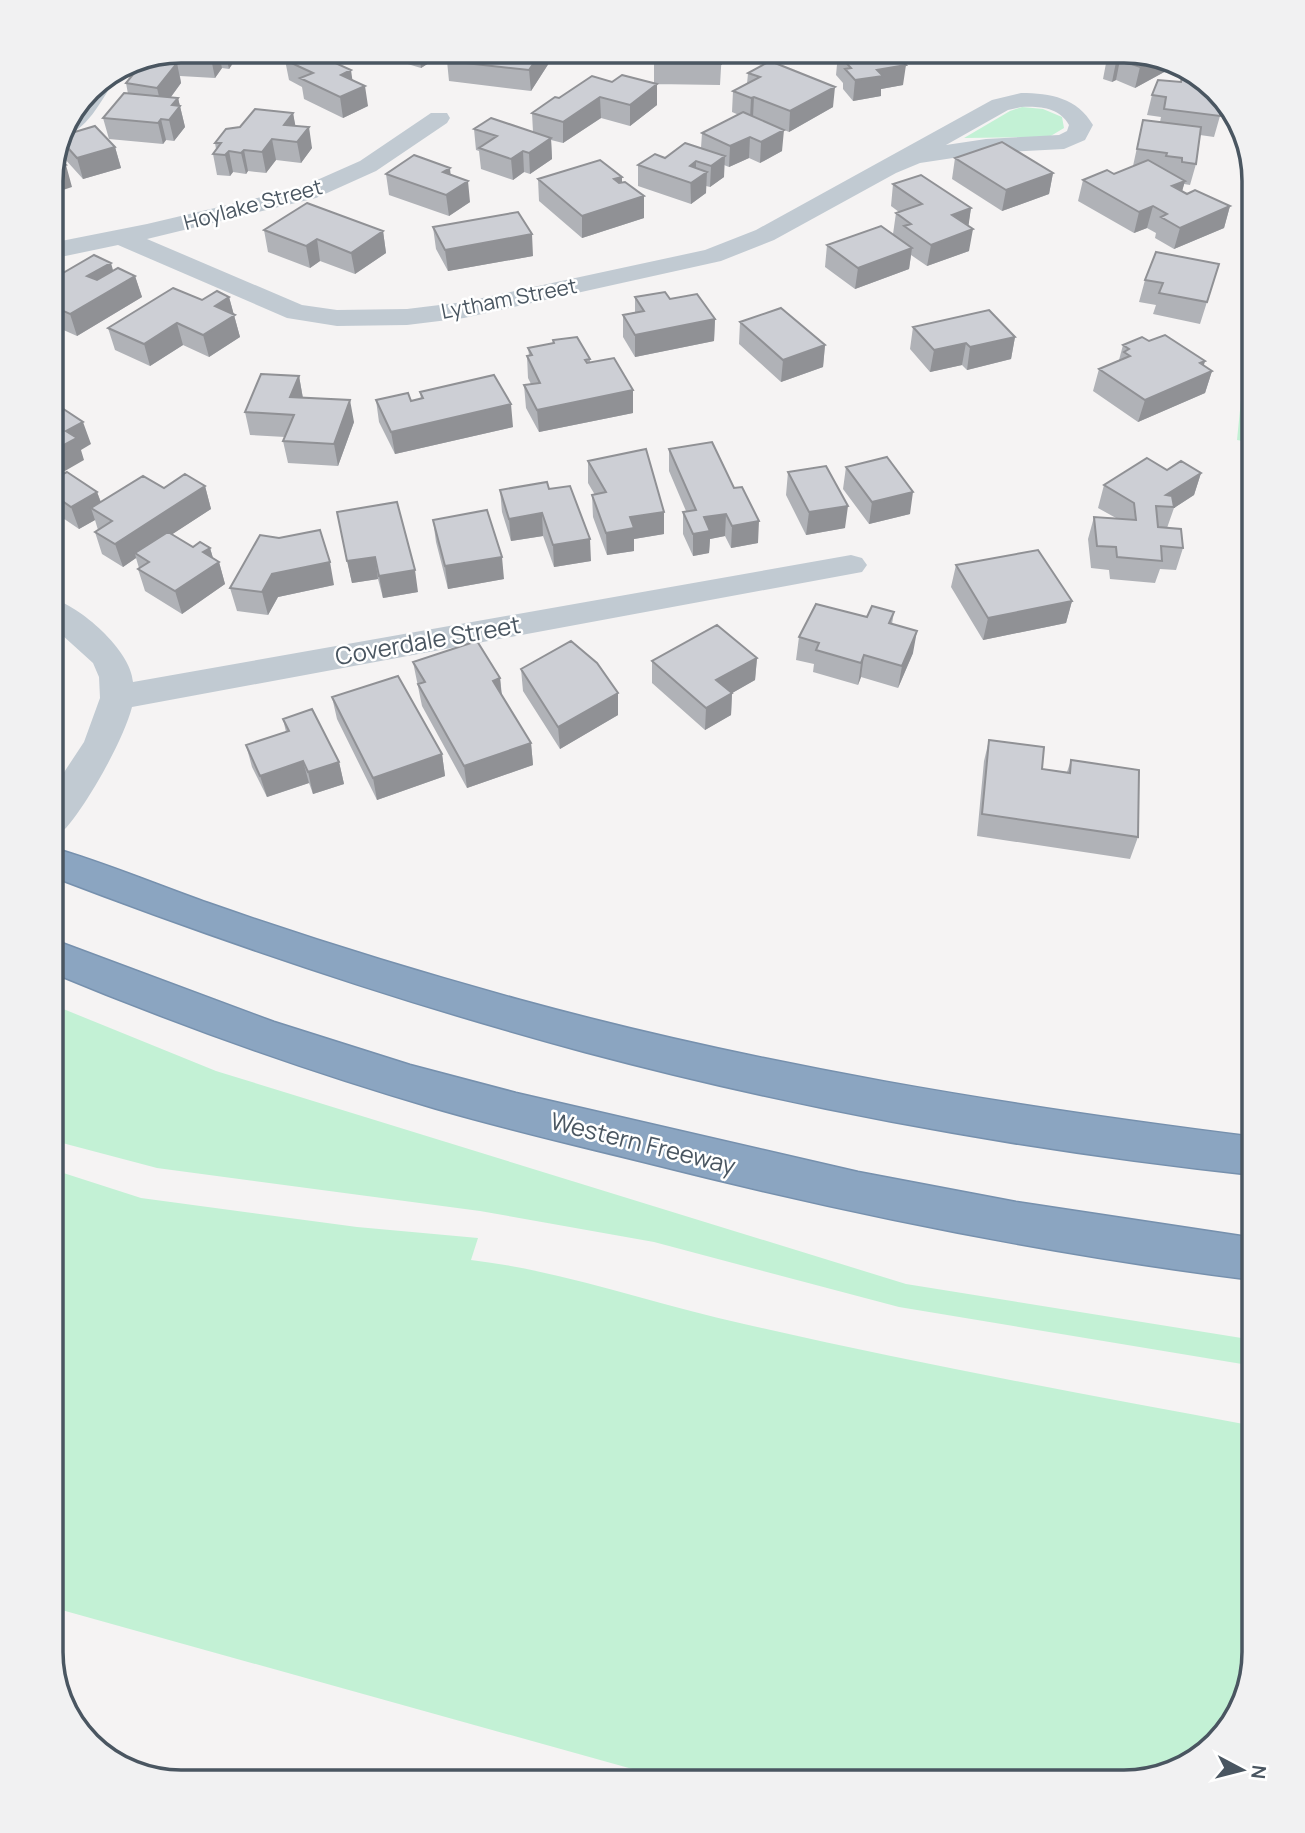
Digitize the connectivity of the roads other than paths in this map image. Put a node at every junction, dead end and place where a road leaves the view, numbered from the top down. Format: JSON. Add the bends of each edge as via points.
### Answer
{"nodes":[{"id":1,"x":439,"y":118,"type":"dead end"},
{"id":2,"x":888,"y":168,"type":"junction"},
{"id":3,"x":122,"y":238,"type":"junction"},
{"id":4,"x":63,"y":249,"type":"edge"},
{"id":5,"x":851,"y":565,"type":"dead end"},
{"id":6,"x":63,"y":619,"type":"edge"},
{"id":7,"x":119,"y":697,"type":"junction"},
{"id":8,"x":63,"y":801,"type":"edge"},
{"id":9,"x":63,"y":865,"type":"dead end"},
{"id":10,"x":63,"y":960,"type":"edge"},
{"id":11,"x":1242,"y":1155,"type":"edge"},
{"id":12,"x":1242,"y":1257,"type":"edge"}],
"edges":[{"from":1,"to":3,"type":"street","name":"Hoylake Street","via":[[375,162],[325,186]]},
{"from":2,"to":2,"type":"street","name":"Lytham Street","via":[[1013,101],[1062,106],[1081,125],[1077,135],[1063,142],[947,150]]},
{"from":2,"to":3,"type":"street","name":"Lytham Street","via":[[765,235],[712,256],[464,310],[407,317],[337,318],[296,312]]},
{"from":3,"to":4,"type":"street","name":"Hoylake Street"},
{"from":5,"to":7,"type":"street","name":"Coverdale Street"},
{"from":6,"to":7,"type":"street","via":[[106,655],[117,676]]},
{"from":7,"to":8,"type":"street","via":[[109,727]]},
{"from":9,"to":11,"type":"highway","via":[[263,939],[588,1035],[927,1108]]},
{"from":10,"to":12,"type":"highway","name":"Western Freeway","via":[[264,1035],[521,1114],[864,1195],[1012,1223]]}]}
